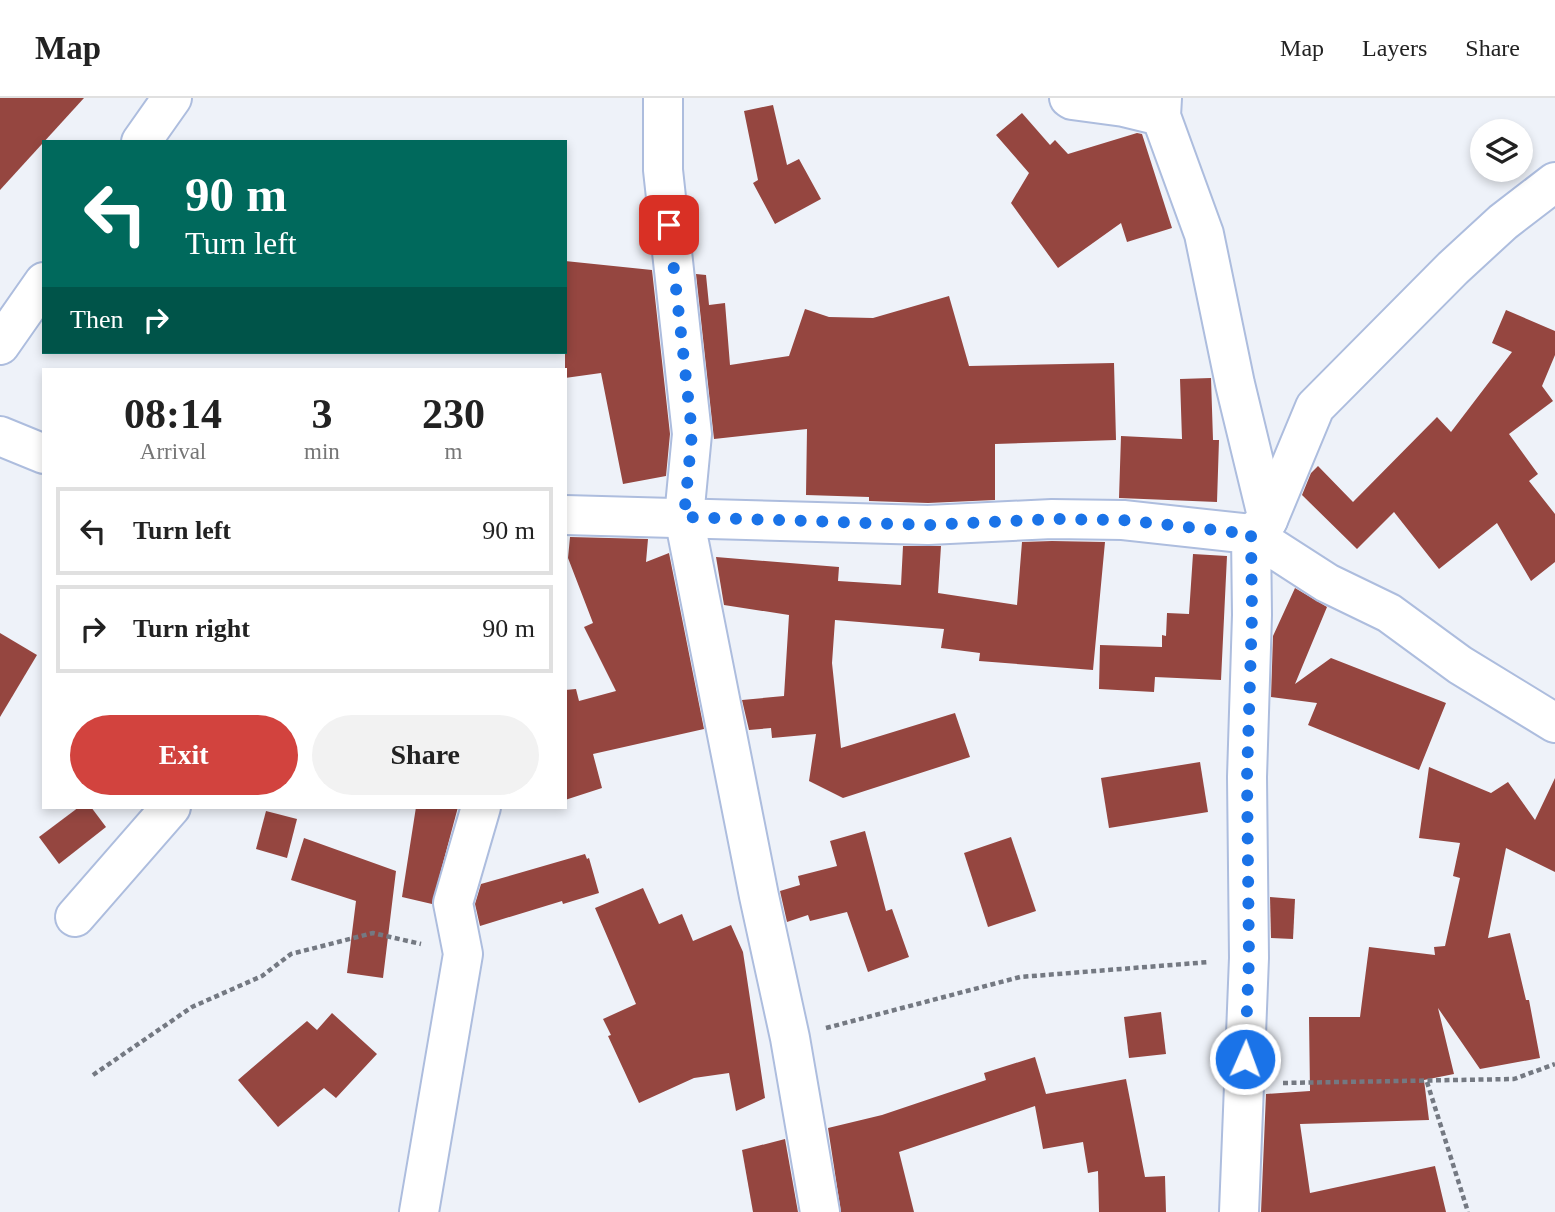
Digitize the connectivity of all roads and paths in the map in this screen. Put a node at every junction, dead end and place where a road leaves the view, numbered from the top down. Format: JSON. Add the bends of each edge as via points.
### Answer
{"nodes":[{"id":1,"x":172,"y":98,"type":"edge"},
{"id":2,"x":663,"y":98,"type":"edge"},
{"id":3,"x":1069,"y":98,"type":"edge"},
{"id":4,"x":1161,"y":107,"type":"edge"},
{"id":5,"x":142,"y":140,"type":"edge"},
{"id":6,"x":1555,"y":182,"type":"edge"},
{"id":7,"x":42,"y":285,"type":"edge"},
{"id":8,"x":0,"y":345,"type":"edge"},
{"id":9,"x":0,"y":436,"type":"edge"},
{"id":10,"x":42,"y":453,"type":"edge"},
{"id":11,"x":567,"y":515,"type":"edge"},
{"id":12,"x":684,"y":517,"type":"junction"},
{"id":13,"x":1259,"y":527,"type":"junction"},
{"id":14,"x":1555,"y":723,"type":"edge"},
{"id":15,"x":169,"y":809,"type":"edge"},
{"id":16,"x":480,"y":809,"type":"edge"},
{"id":17,"x":75,"y":917,"type":"dead end"},
{"id":18,"x":463,"y":954,"type":"junction"},
{"id":19,"x":1249,"y":958,"type":"junction"},
{"id":20,"x":790,"y":1038,"type":"junction"},
{"id":21,"x":1555,"y":1064,"type":"edge"},
{"id":22,"x":93,"y":1075,"type":"dead end"},
{"id":23,"x":1427,"y":1082,"type":"junction"},
{"id":24,"x":1244,"y":1084,"type":"junction"},
{"id":25,"x":419,"y":1212,"type":"edge"},
{"id":26,"x":820,"y":1212,"type":"edge"},
{"id":27,"x":1239,"y":1212,"type":"edge"},
{"id":28,"x":1468,"y":1212,"type":"edge"}],
"edges":[{"from":1,"to":5,"type":"street"},
{"from":2,"to":12,"type":"street","via":[[663,170],[692,433]]},
{"from":3,"to":4,"type":"street","via":[[1124,107]]},
{"from":4,"to":13,"type":"street","via":[[1204,234]]},
{"from":6,"to":13,"type":"street","via":[[1453,268],[1315,407]]},
{"from":7,"to":8,"type":"street"},
{"from":9,"to":10,"type":"street"},
{"from":11,"to":12,"type":"street"},
{"from":12,"to":13,"type":"street","via":[[928,525],[1123,520]]},
{"from":12,"to":20,"type":"street"},
{"from":13,"to":14,"type":"street","via":[[1327,583],[1389,612],[1460,665]]},
{"from":13,"to":19,"type":"street","via":[[1247,777]]},
{"from":15,"to":17,"type":"street"},
{"from":16,"to":18,"type":"street","via":[[453,903]]},
{"from":18,"to":22,"type":"path","via":[[373,933],[291,954],[262,976],[191,1007]]},
{"from":18,"to":25,"type":"street"},
{"from":19,"to":20,"type":"path","via":[[1020,978]]},
{"from":19,"to":24,"type":"street"},
{"from":20,"to":26,"type":"street"},
{"from":21,"to":23,"type":"path","via":[[1514,1079]]},
{"from":23,"to":24,"type":"path"},
{"from":23,"to":28,"type":"path"},
{"from":24,"to":27,"type":"street"}]}
